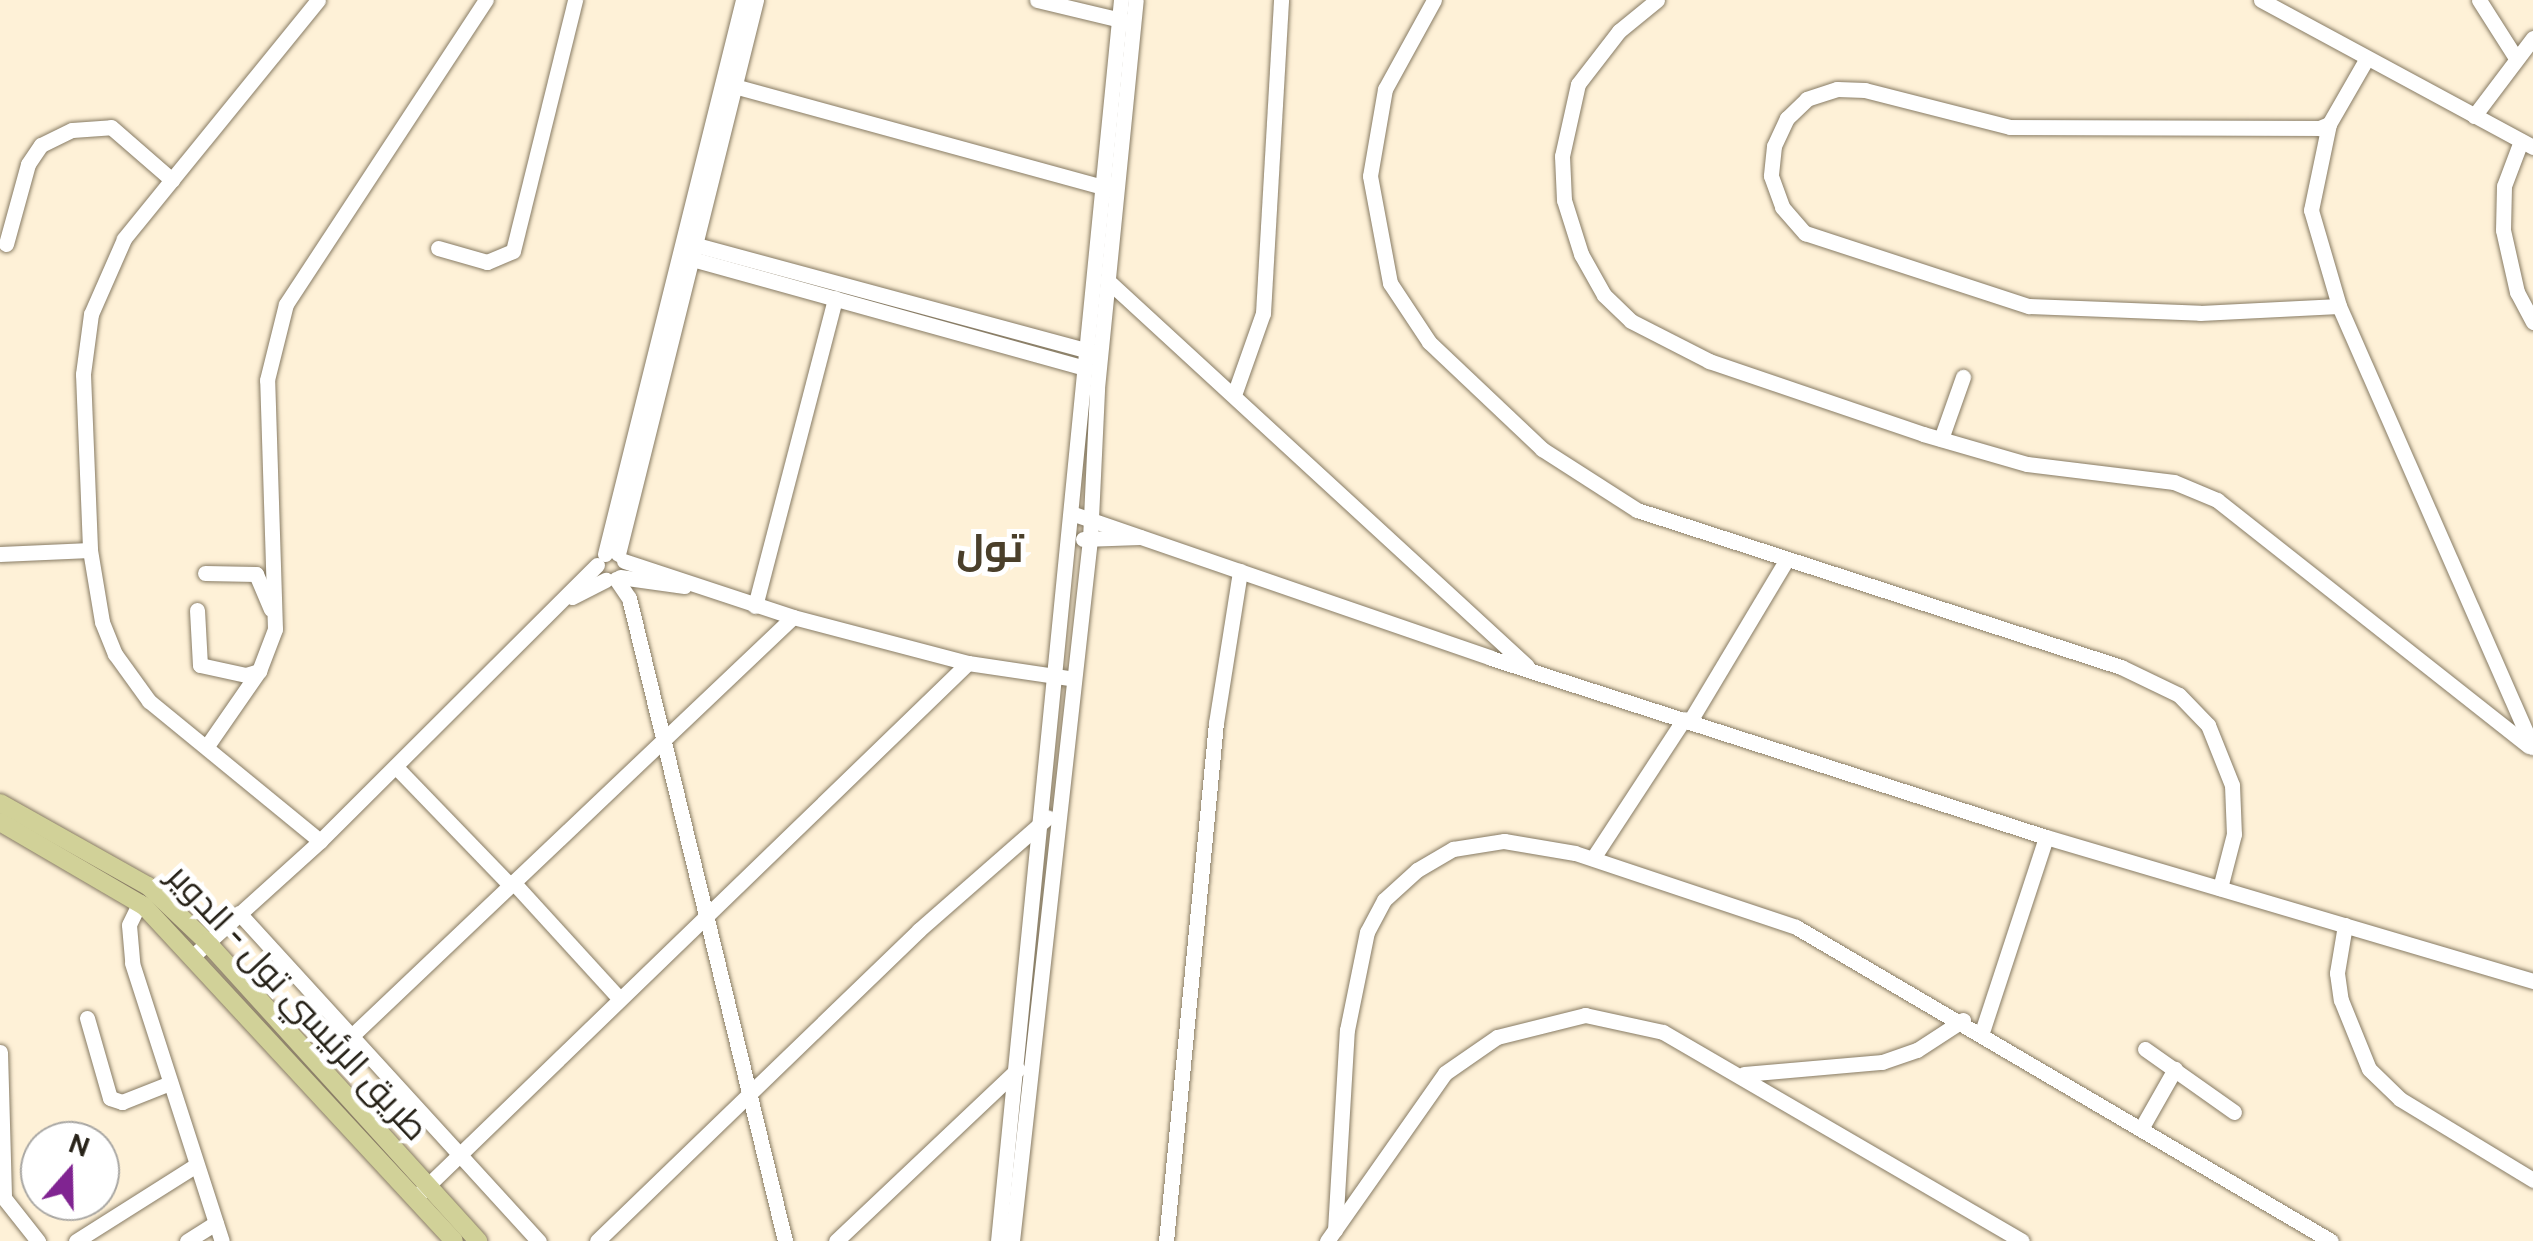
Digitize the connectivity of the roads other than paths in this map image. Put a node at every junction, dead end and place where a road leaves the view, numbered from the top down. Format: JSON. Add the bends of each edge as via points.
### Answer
{"nodes":[{"id":1,"x":318,"y":0,"type":"edge"},
{"id":2,"x":486,"y":0,"type":"edge"},
{"id":3,"x":575,"y":0,"type":"edge"},
{"id":4,"x":743,"y":0,"type":"edge"},
{"id":5,"x":756,"y":0,"type":"edge"},
{"id":6,"x":1037,"y":0,"type":"edge"},
{"id":7,"x":1122,"y":0,"type":"edge"},
{"id":8,"x":1136,"y":0,"type":"edge"},
{"id":9,"x":1281,"y":0,"type":"edge"},
{"id":10,"x":1434,"y":0,"type":"edge"},
{"id":11,"x":1657,"y":0,"type":"edge"},
{"id":12,"x":2261,"y":0,"type":"edge"},
{"id":13,"x":2479,"y":0,"type":"edge"},
{"id":14,"x":1126,"y":21,"type":"junction"},
{"id":15,"x":2533,"y":38,"type":"edge"},
{"id":16,"x":2367,"y":58,"type":"junction"},
{"id":17,"x":2516,"y":58,"type":"junction"},
{"id":18,"x":734,"y":86,"type":"junction"},
{"id":19,"x":2474,"y":116,"type":"junction"},
{"id":20,"x":2329,"y":124,"type":"junction"},
{"id":21,"x":2527,"y":144,"type":"edge"},
{"id":22,"x":172,"y":180,"type":"junction"},
{"id":23,"x":1109,"y":189,"type":"junction"},
{"id":24,"x":6,"y":244,"type":"dead end"},
{"id":25,"x":438,"y":248,"type":"dead end"},
{"id":26,"x":689,"y":250,"type":"junction"},
{"id":27,"x":1107,"y":280,"type":"junction"},
{"id":28,"x":834,"y":298,"type":"junction"},
{"id":29,"x":882,"y":305,"type":"junction"},
{"id":30,"x":2339,"y":306,"type":"junction"},
{"id":31,"x":2533,"y":322,"type":"edge"},
{"id":32,"x":1091,"y":358,"type":"junction"},
{"id":33,"x":1963,"y":378,"type":"dead end"},
{"id":34,"x":1234,"y":395,"type":"junction"},
{"id":35,"x":1941,"y":439,"type":"junction"},
{"id":36,"x":1072,"y":513,"type":"junction"},
{"id":37,"x":1092,"y":516,"type":"junction"},
{"id":38,"x":1144,"y":537,"type":"junction"},
{"id":39,"x":1070,"y":538,"type":"junction"},
{"id":40,"x":1090,"y":539,"type":"junction"},
{"id":41,"x":90,"y":550,"type":"junction"},
{"id":42,"x":0,"y":554,"type":"edge"},
{"id":43,"x":1785,"y":562,"type":"junction"},
{"id":44,"x":612,"y":567,"type":"junction"},
{"id":45,"x":1240,"y":571,"type":"junction"},
{"id":46,"x":205,"y":573,"type":"dead end"},
{"id":47,"x":755,"y":606,"type":"junction"},
{"id":48,"x":197,"y":610,"type":"dead end"},
{"id":49,"x":792,"y":617,"type":"junction"},
{"id":50,"x":276,"y":618,"type":"junction"},
{"id":51,"x":968,"y":663,"type":"junction"},
{"id":52,"x":259,"y":671,"type":"junction"},
{"id":53,"x":1532,"y":672,"type":"junction"},
{"id":54,"x":1065,"y":678,"type":"junction"},
{"id":55,"x":1687,"y":720,"type":"junction"},
{"id":56,"x":664,"y":738,"type":"junction"},
{"id":57,"x":208,"y":746,"type":"junction"},
{"id":58,"x":2533,"y":748,"type":"edge"},
{"id":59,"x":396,"y":767,"type":"junction"},
{"id":60,"x":0,"y":803,"type":"edge"},
{"id":61,"x":1051,"y":817,"type":"junction"},
{"id":62,"x":0,"y":822,"type":"edge"},
{"id":63,"x":2046,"y":837,"type":"junction"},
{"id":64,"x":320,"y":841,"type":"junction"},
{"id":65,"x":1593,"y":858,"type":"junction"},
{"id":66,"x":511,"y":884,"type":"junction"},
{"id":67,"x":2220,"y":888,"type":"junction"},
{"id":68,"x":140,"y":902,"type":"junction"},
{"id":69,"x":238,"y":913,"type":"junction"},
{"id":70,"x":709,"y":915,"type":"junction"},
{"id":71,"x":2345,"y":925,"type":"junction"},
{"id":72,"x":200,"y":948,"type":"junction"},
{"id":73,"x":2533,"y":981,"type":"edge"},
{"id":74,"x":618,"y":997,"type":"junction"},
{"id":75,"x":88,"y":1018,"type":"dead end"},
{"id":76,"x":1963,"y":1020,"type":"junction"},
{"id":77,"x":1982,"y":1032,"type":"junction"},
{"id":78,"x":350,"y":1038,"type":"junction"},
{"id":79,"x":2145,"y":1049,"type":"dead end"},
{"id":80,"x":0,"y":1052,"type":"edge"},
{"id":81,"x":320,"y":1066,"type":"junction"},
{"id":82,"x":2175,"y":1069,"type":"junction"},
{"id":83,"x":1023,"y":1070,"type":"junction"},
{"id":84,"x":1744,"y":1074,"type":"junction"},
{"id":85,"x":170,"y":1083,"type":"junction"},
{"id":86,"x":750,"y":1097,"type":"junction"},
{"id":87,"x":2234,"y":1112,"type":"dead end"},
{"id":88,"x":2142,"y":1127,"type":"junction"},
{"id":89,"x":458,"y":1156,"type":"junction"},
{"id":90,"x":196,"y":1165,"type":"junction"},
{"id":91,"x":2533,"y":1180,"type":"edge"},
{"id":92,"x":421,"y":1192,"type":"junction"},
{"id":93,"x":1988,"y":1220,"type":"junction"},
{"id":94,"x":216,"y":1223,"type":"junction"},
{"id":95,"x":1331,"y":1236,"type":"edge"},
{"id":96,"x":38,"y":1241,"type":"edge"},
{"id":97,"x":76,"y":1241,"type":"edge"},
{"id":98,"x":187,"y":1241,"type":"edge"},
{"id":99,"x":222,"y":1241,"type":"edge"},
{"id":100,"x":454,"y":1241,"type":"edge"},
{"id":101,"x":478,"y":1241,"type":"edge"},
{"id":102,"x":539,"y":1241,"type":"edge"},
{"id":103,"x":597,"y":1241,"type":"edge"},
{"id":104,"x":785,"y":1241,"type":"edge"},
{"id":105,"x":836,"y":1241,"type":"edge"},
{"id":106,"x":998,"y":1241,"type":"edge"},
{"id":107,"x":1012,"y":1241,"type":"edge"},
{"id":108,"x":1166,"y":1241,"type":"edge"},
{"id":109,"x":1997,"y":1241,"type":"edge"},
{"id":110,"x":2022,"y":1241,"type":"edge"},
{"id":111,"x":2331,"y":1241,"type":"edge"}],
"edges":[{"from":1,"to":22,"type":"street"},
{"from":2,"to":50,"type":"street","via":[[310,260],[280,322],[266,425]]},
{"from":3,"to":25,"type":"street","via":[[514,249],[487,262]]},
{"from":4,"to":26,"type":"street"},
{"from":5,"to":18,"type":"street"},
{"from":6,"to":14,"type":"street"},
{"from":7,"to":14,"type":"street"},
{"from":8,"to":14,"type":"street"},
{"from":9,"to":34,"type":"street","via":[[1263,312]]},
{"from":10,"to":43,"type":"street","via":[[1392,70],[1374,131],[1373,209],[1397,297],[1450,366],[1570,470],[1637,510]]},
{"from":11,"to":35,"type":"street","via":[[1600,52],[1567,113],[1564,200],[1595,282],[1632,321],[1674,347]]},
{"from":12,"to":16,"type":"street"},
{"from":13,"to":17,"type":"street"},
{"from":14,"to":23,"type":"street"},
{"from":15,"to":17,"type":"street"},
{"from":16,"to":19,"type":"street"},
{"from":16,"to":20,"type":"street"},
{"from":17,"to":19,"type":"street"},
{"from":18,"to":23,"type":"street"},
{"from":18,"to":26,"type":"street"},
{"from":19,"to":21,"type":"street"},
{"from":20,"to":30,"type":"street","via":[[2310,210]]},
{"from":20,"to":30,"type":"street","via":[[2010,127],[1865,90],[1837,89],[1806,99],[1787,118],[1774,146],[1771,176],[1792,221],[1814,238],[2030,306],[2200,313]]},
{"from":21,"to":31,"type":"street","via":[[2504,186],[2503,230],[2517,292]]},
{"from":22,"to":24,"type":"street","via":[[111,127],[72,130],[42,146],[28,164]]},
{"from":22,"to":41,"type":"street","via":[[124,239],[91,314],[83,374]]},
{"from":23,"to":27,"type":"street"},
{"from":23,"to":32,"type":"street"},
{"from":26,"to":28,"type":"street"},
{"from":26,"to":29,"type":"street"},
{"from":26,"to":44,"type":"street"},
{"from":27,"to":32,"type":"street"},
{"from":27,"to":34,"type":"street"},
{"from":28,"to":29,"type":"street"},
{"from":28,"to":47,"type":"street"},
{"from":29,"to":32,"type":"street"},
{"from":30,"to":58,"type":"street"},
{"from":32,"to":36,"type":"street"},
{"from":32,"to":37,"type":"street"},
{"from":33,"to":35,"type":"street"},
{"from":34,"to":53,"type":"street"},
{"from":35,"to":58,"type":"street","via":[[2027,464],[2174,482],[2217,500]]},
{"from":36,"to":37,"type":"street"},
{"from":36,"to":39,"type":"street"},
{"from":37,"to":38,"type":"street"},
{"from":37,"to":40,"type":"street"},
{"from":38,"to":40,"type":"street"},
{"from":38,"to":45,"type":"street"},
{"from":39,"to":40,"type":"street"},
{"from":39,"to":54,"type":"street"},
{"from":40,"to":54,"type":"street"},
{"from":41,"to":42,"type":"street"},
{"from":41,"to":57,"type":"street","via":[[102,622],[122,668],[149,701]]},
{"from":43,"to":55,"type":"street"},
{"from":43,"to":67,"type":"street","via":[[2121,667],[2179,695],[2208,724],[2232,785],[2234,834]]},
{"from":44,"to":47,"type":"street"},
{"from":44,"to":56,"type":"street","via":[[629,598]]},
{"from":44,"to":59,"type":"street","via":[[564,602]]},
{"from":45,"to":53,"type":"street"},
{"from":45,"to":108,"type":"street","via":[[1216,723]]},
{"from":46,"to":50,"type":"street","via":[[256,574]]},
{"from":47,"to":49,"type":"street"},
{"from":48,"to":52,"type":"street","via":[[200,665],[246,675]]},
{"from":49,"to":51,"type":"street"},
{"from":49,"to":56,"type":"street"},
{"from":50,"to":52,"type":"street"},
{"from":51,"to":54,"type":"street"},
{"from":51,"to":70,"type":"street"},
{"from":52,"to":57,"type":"street"},
{"from":53,"to":55,"type":"street"},
{"from":54,"to":61,"type":"street"},
{"from":55,"to":63,"type":"street"},
{"from":55,"to":65,"type":"street"},
{"from":56,"to":66,"type":"street"},
{"from":56,"to":70,"type":"street"},
{"from":57,"to":64,"type":"street"},
{"from":59,"to":64,"type":"street"},
{"from":59,"to":66,"type":"street"},
{"from":60,"to":72,"type":"main road","name":"طريق الرئيسي تول - الدوير","via":[[148,886]]},
{"from":61,"to":83,"type":"street"},
{"from":61,"to":86,"type":"street"},
{"from":62,"to":68,"type":"main road","name":"طريق الرئيسي تول - الدوير"},
{"from":63,"to":67,"type":"street"},
{"from":63,"to":77,"type":"street"},
{"from":64,"to":69,"type":"street"},
{"from":65,"to":76,"type":"street","via":[[1796,927]]},
{"from":65,"to":95,"type":"street","via":[[1537,844],[1477,844],[1416,870],[1384,900],[1354,977]]},
{"from":66,"to":74,"type":"street"},
{"from":66,"to":78,"type":"street"},
{"from":67,"to":71,"type":"street"},
{"from":68,"to":72,"type":"main road","name":"طريق الرئيسي تول - الدوير"},
{"from":68,"to":85,"type":"street","via":[[128,940]]},
{"from":69,"to":72,"type":"street"},
{"from":69,"to":78,"type":"street"},
{"from":70,"to":74,"type":"street"},
{"from":70,"to":86,"type":"street"},
{"from":71,"to":73,"type":"street"},
{"from":71,"to":91,"type":"street","via":[[2337,973],[2341,1000],[2369,1069],[2400,1099]]},
{"from":72,"to":81,"type":"main road","name":"طريق الرئيسي تول - الدوير"},
{"from":72,"to":92,"type":"main road","name":"طريق الرئيسي تول - الدوير"},
{"from":74,"to":89,"type":"street"},
{"from":75,"to":85,"type":"street","via":[[110,1098],[122,1102]]},
{"from":76,"to":77,"type":"street"},
{"from":76,"to":84,"type":"street","via":[[1932,1042],[1882,1062]]},
{"from":77,"to":88,"type":"street"},
{"from":78,"to":81,"type":"street"},
{"from":78,"to":89,"type":"street"},
{"from":79,"to":82,"type":"street"},
{"from":80,"to":96,"type":"street","via":[[4,1198]]},
{"from":81,"to":92,"type":"main road","name":"طريق الرئيسي تول - الدوير"},
{"from":82,"to":87,"type":"street"},
{"from":82,"to":88,"type":"street"},
{"from":83,"to":105,"type":"street"},
{"from":83,"to":106,"type":"street"},
{"from":83,"to":107,"type":"street"},
{"from":84,"to":93,"type":"street"},
{"from":84,"to":95,"type":"street","via":[[1663,1032],[1618,1019],[1554,1019],[1497,1038],[1433,1085]]},
{"from":85,"to":90,"type":"street"},
{"from":86,"to":103,"type":"street"},
{"from":86,"to":104,"type":"street"},
{"from":88,"to":111,"type":"street"},
{"from":89,"to":92,"type":"street"},
{"from":89,"to":102,"type":"street"},
{"from":90,"to":94,"type":"street"},
{"from":90,"to":97,"type":"street"},
{"from":92,"to":100,"type":"main road","name":"طريق الرئيسي تول - الدوير"},
{"from":92,"to":101,"type":"main road","name":"طريق الرئيسي تول - الدوير"},
{"from":93,"to":109,"type":"street"},
{"from":93,"to":110,"type":"street"},
{"from":94,"to":98,"type":"street"},
{"from":94,"to":99,"type":"street"}]}
